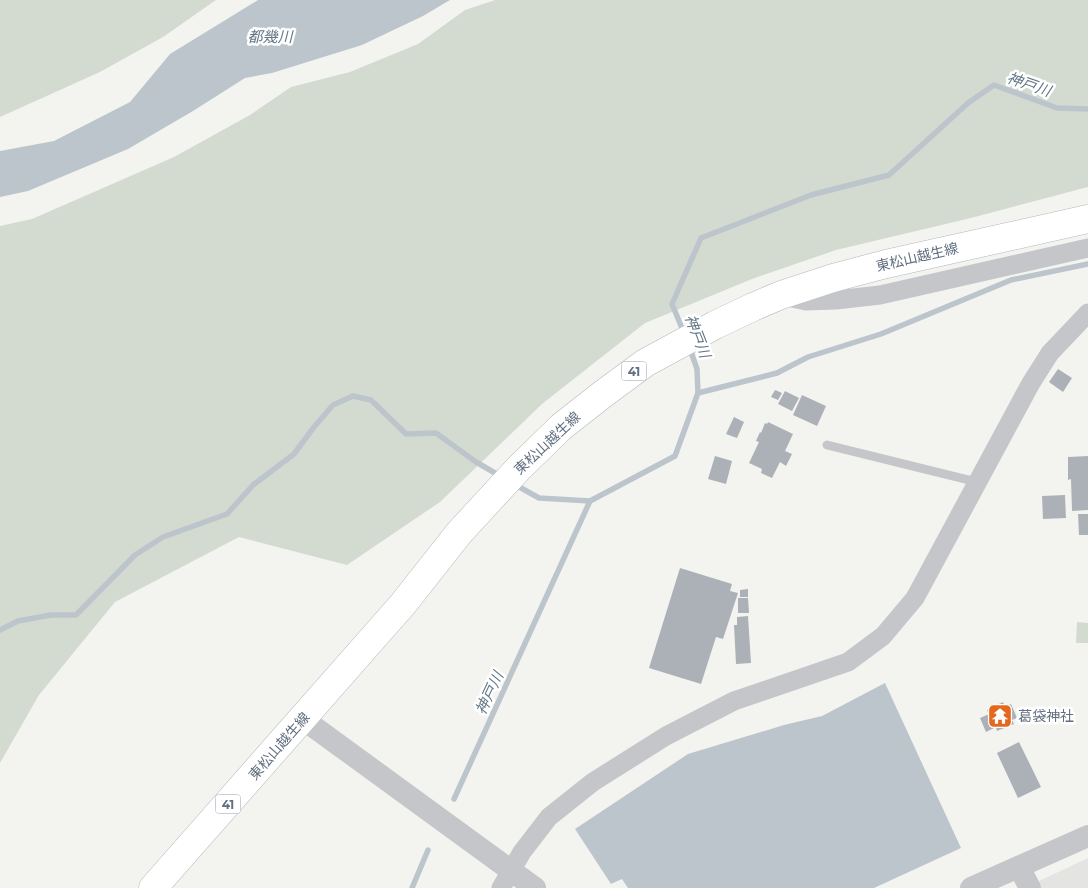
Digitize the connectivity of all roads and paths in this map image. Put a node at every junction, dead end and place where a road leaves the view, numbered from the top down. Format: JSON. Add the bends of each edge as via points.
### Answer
{"nodes":[{"id":1,"x":1088,"y":219,"type":"edge"},
{"id":2,"x":1088,"y":248,"type":"edge"},
{"id":3,"x":781,"y":295,"type":"junction"},
{"id":4,"x":1088,"y":312,"type":"edge"},
{"id":5,"x":828,"y":445,"type":"dead end"},
{"id":6,"x":977,"y":482,"type":"junction"},
{"id":7,"x":303,"y":719,"type":"junction"},
{"id":8,"x":1088,"y":836,"type":"edge"},
{"id":9,"x":1019,"y":867,"type":"junction"},
{"id":10,"x":506,"y":879,"type":"edge"},
{"id":11,"x":153,"y":888,"type":"edge"},
{"id":12,"x":535,"y":888,"type":"edge"},
{"id":13,"x":971,"y":888,"type":"edge"},
{"id":14,"x":1030,"y":888,"type":"edge"}],
"edges":[{"from":1,"to":3,"type":"main road","name":"東松山越生線","number":"41","via":[[886,264]]},
{"from":2,"to":3,"type":"street","via":[[880,295],[806,301]]},
{"from":3,"to":7,"type":"main road","name":"東松山越生線","number":"41","via":[[645,364],[561,427],[459,533],[403,604]]},
{"from":4,"to":6,"type":"street","via":[[1050,353]]},
{"from":5,"to":6,"type":"lane"},
{"from":6,"to":10,"type":"street","via":[[915,598],[883,636],[848,662],[734,701],[666,736],[593,782],[549,817]]},
{"from":7,"to":10,"type":"street"},
{"from":7,"to":11,"type":"main road","name":"東松山越生線","number":"41"},
{"from":8,"to":9,"type":"street"},
{"from":9,"to":13,"type":"street"},
{"from":9,"to":14,"type":"street"},
{"from":10,"to":12,"type":"street"}]}
